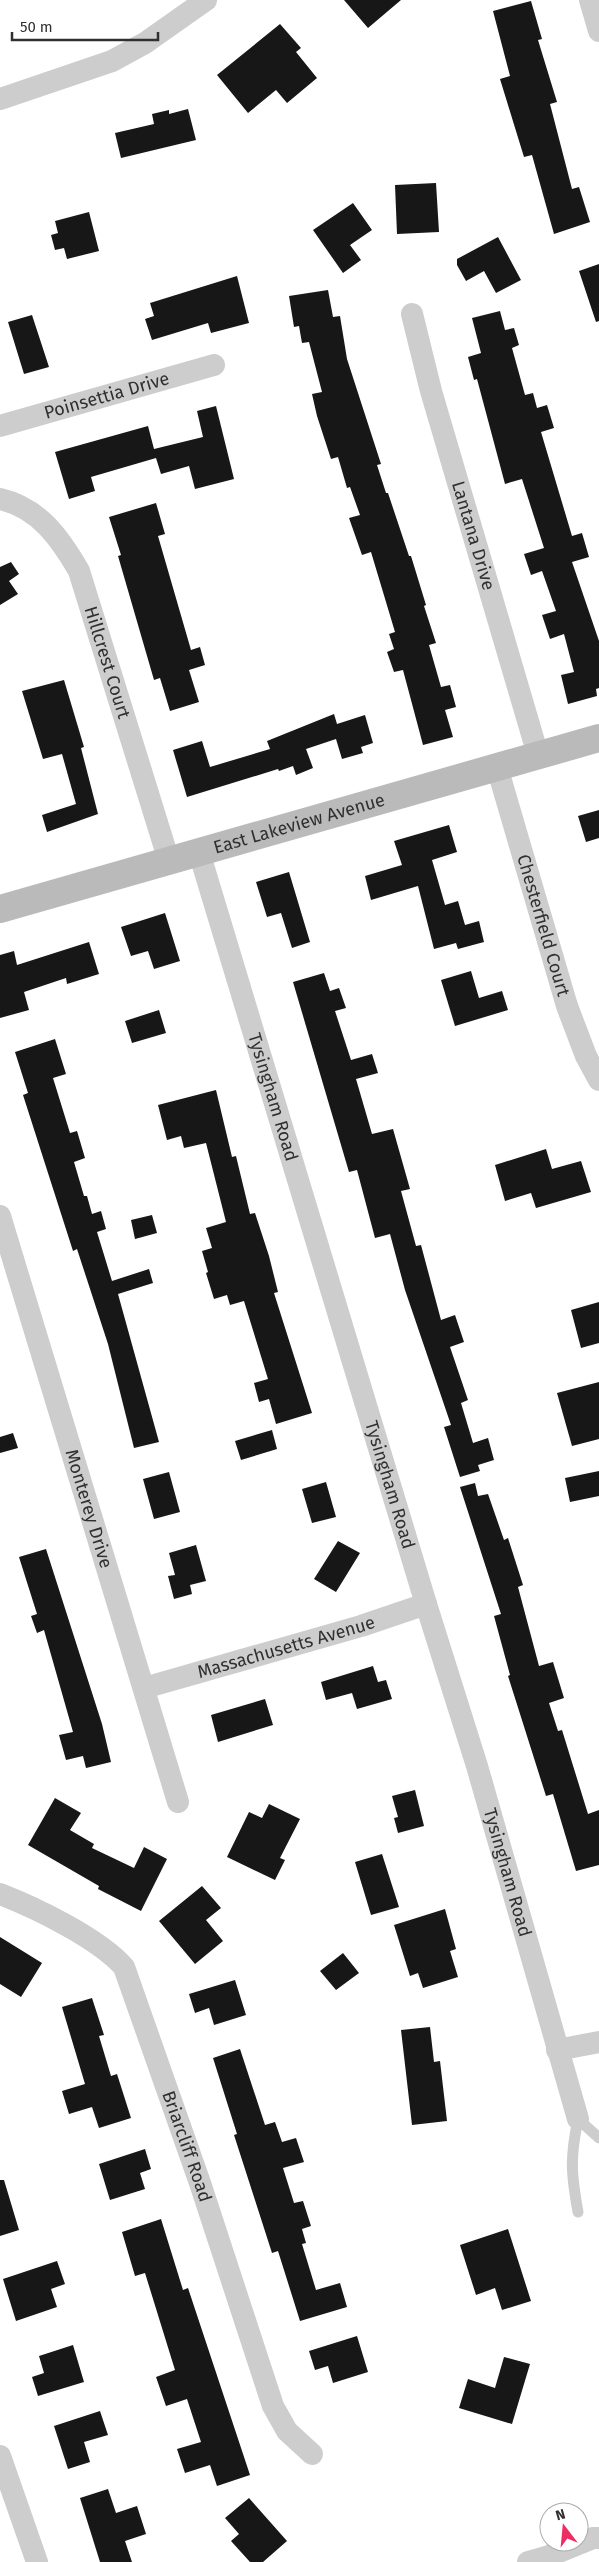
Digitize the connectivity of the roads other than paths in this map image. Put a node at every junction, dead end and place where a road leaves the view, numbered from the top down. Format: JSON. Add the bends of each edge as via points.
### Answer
{"nodes":[{"id":1,"x":206,"y":0,"type":"edge"},
{"id":2,"x":590,"y":0,"type":"edge"},
{"id":3,"x":599,"y":31,"type":"edge"},
{"id":4,"x":0,"y":99,"type":"edge"},
{"id":5,"x":412,"y":314,"type":"dead end"},
{"id":6,"x":214,"y":365,"type":"dead end"},
{"id":7,"x":0,"y":426,"type":"edge"},
{"id":8,"x":0,"y":499,"type":"edge"},
{"id":9,"x":599,"y":738,"type":"edge"},
{"id":10,"x":538,"y":755,"type":"junction"},
{"id":11,"x":498,"y":767,"type":"junction"},
{"id":12,"x":199,"y":852,"type":"junction"},
{"id":13,"x":169,"y":861,"type":"junction"},
{"id":14,"x":0,"y":909,"type":"edge"},
{"id":15,"x":599,"y":1080,"type":"edge"},
{"id":16,"x":0,"y":1216,"type":"edge"},
{"id":17,"x":426,"y":1604,"type":"junction"},
{"id":18,"x":144,"y":1688,"type":"junction"},
{"id":19,"x":178,"y":1802,"type":"dead end"},
{"id":20,"x":0,"y":1894,"type":"edge"},
{"id":21,"x":599,"y":2042,"type":"edge"},
{"id":22,"x":557,"y":2050,"type":"junction"},
{"id":23,"x":578,"y":2119,"type":"junction"},
{"id":24,"x":599,"y":2138,"type":"edge"},
{"id":25,"x":578,"y":2212,"type":"dead end"},
{"id":26,"x":312,"y":2454,"type":"dead end"},
{"id":27,"x":0,"y":2456,"type":"edge"},
{"id":28,"x":599,"y":2538,"type":"edge"},
{"id":29,"x":37,"y":2562,"type":"edge"},
{"id":30,"x":528,"y":2562,"type":"edge"}],
"edges":[{"from":1,"to":4,"type":"street","via":[[145,43],[112,61]]},
{"from":2,"to":3,"type":"street"},
{"from":5,"to":10,"type":"street","name":"Lantana Drive","via":[[431,391]]},
{"from":6,"to":7,"type":"street","name":"Poinsettia Drive"},
{"from":8,"to":13,"type":"street","name":"Hillcrest Court","via":[[27,510],[46,524],[61,541],[79,571]]},
{"from":9,"to":10,"type":"street","name":"East Lakeview Avenue"},
{"from":10,"to":11,"type":"street","name":"East Lakeview Avenue"},
{"from":11,"to":12,"type":"street","name":"East Lakeview Avenue"},
{"from":11,"to":15,"type":"street","name":"Chesterfield Court","via":[[567,1006]]},
{"from":12,"to":13,"type":"street","name":"East Lakeview Avenue"},
{"from":12,"to":17,"type":"street","name":"Tysingham Road"},
{"from":13,"to":14,"type":"street","name":"East Lakeview Avenue"},
{"from":16,"to":18,"type":"street","name":"Monterey Drive"},
{"from":17,"to":18,"type":"street","name":"Massachusetts Avenue","via":[[361,1626]]},
{"from":17,"to":22,"type":"street","name":"Tysingham Road","via":[[477,1766]]},
{"from":18,"to":19,"type":"street","name":"Monterey Drive"},
{"from":20,"to":26,"type":"street","name":"Briarcliff Road","via":[[89,1939],[124,1966],[273,2406],[287,2431]]},
{"from":21,"to":22,"type":"street"},
{"from":22,"to":23,"type":"street","name":"Tysingham Road"},
{"from":23,"to":24,"type":"lane"},
{"from":23,"to":25,"type":"lane","via":[[571,2153]]},
{"from":27,"to":29,"type":"street"},
{"from":28,"to":30,"type":"street"}]}
